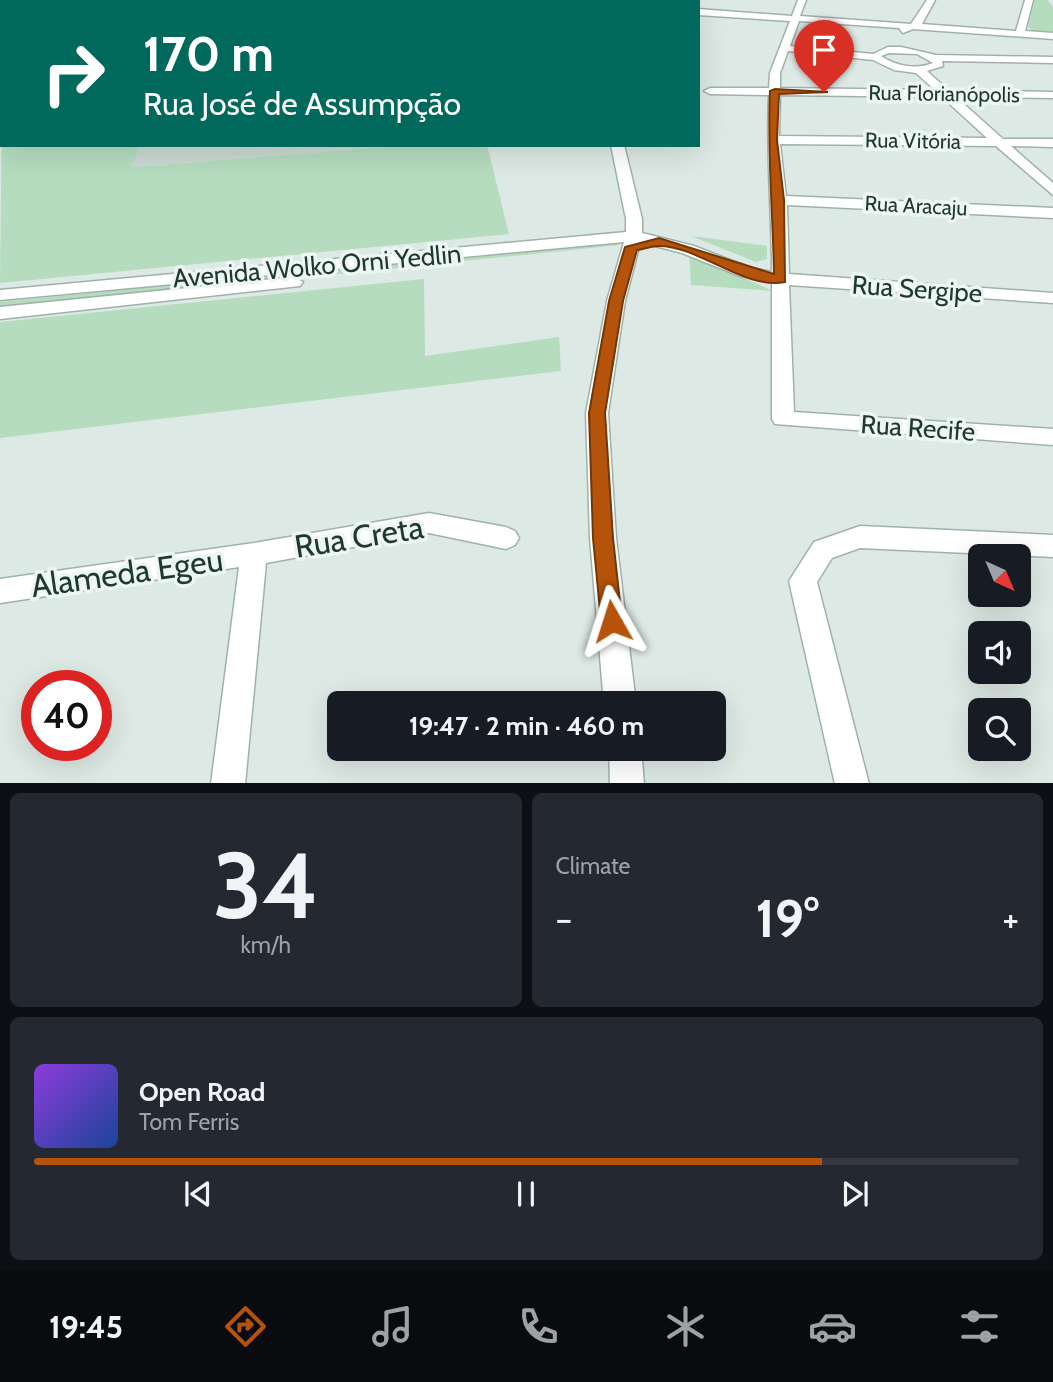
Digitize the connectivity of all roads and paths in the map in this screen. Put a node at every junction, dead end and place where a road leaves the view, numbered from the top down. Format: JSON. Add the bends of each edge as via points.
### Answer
{"nodes":[{"id":1,"x":802,"y":0,"type":"edge"},
{"id":2,"x":931,"y":0,"type":"edge"},
{"id":3,"x":1029,"y":0,"type":"edge"},
{"id":4,"x":908,"y":11,"type":"dead end"},
{"id":5,"x":700,"y":12,"type":"edge"},
{"id":6,"x":795,"y":19,"type":"junction"},
{"id":7,"x":905,"y":27,"type":"junction"},
{"id":8,"x":1020,"y":34,"type":"junction"},
{"id":9,"x":1053,"y":36,"type":"edge"},
{"id":10,"x":783,"y":48,"type":"junction"},
{"id":11,"x":893,"y":50,"type":"junction"},
{"id":12,"x":876,"y":57,"type":"junction"},
{"id":13,"x":936,"y":58,"type":"junction"},
{"id":14,"x":1053,"y":60,"type":"edge"},
{"id":15,"x":918,"y":69,"type":"junction"},
{"id":16,"x":709,"y":91,"type":"dead end"},
{"id":17,"x":775,"y":91,"type":"junction"},
{"id":18,"x":946,"y":93,"type":"junction"},
{"id":19,"x":1053,"y":95,"type":"edge"},
{"id":20,"x":773,"y":140,"type":"junction"},
{"id":21,"x":1000,"y":142,"type":"junction"},
{"id":22,"x":1053,"y":143,"type":"edge"},
{"id":23,"x":617,"y":147,"type":"edge"},
{"id":24,"x":1053,"y":191,"type":"edge"},
{"id":25,"x":779,"y":200,"type":"junction"},
{"id":26,"x":1053,"y":213,"type":"edge"},
{"id":27,"x":633,"y":242,"type":"junction"},
{"id":28,"x":780,"y":279,"type":"junction"},
{"id":29,"x":0,"y":295,"type":"edge"},
{"id":30,"x":1053,"y":298,"type":"edge"},
{"id":31,"x":0,"y":313,"type":"edge"},
{"id":32,"x":1053,"y":437,"type":"edge"},
{"id":33,"x":506,"y":538,"type":"dead end"},
{"id":34,"x":1053,"y":547,"type":"edge"},
{"id":35,"x":254,"y":554,"type":"junction"},
{"id":36,"x":0,"y":591,"type":"edge"},
{"id":37,"x":619,"y":691,"type":"edge"},
{"id":38,"x":626,"y":761,"type":"edge"},
{"id":39,"x":228,"y":783,"type":"edge"},
{"id":40,"x":627,"y":783,"type":"edge"},
{"id":41,"x":852,"y":783,"type":"edge"}],
"edges":[{"from":1,"to":6,"type":"street"},
{"from":2,"to":7,"type":"street","via":[[918,24]]},
{"from":3,"to":8,"type":"street"},
{"from":4,"to":7,"type":"street"},
{"from":5,"to":6,"type":"street"},
{"from":6,"to":7,"type":"street"},
{"from":6,"to":10,"type":"street"},
{"from":7,"to":8,"type":"street"},
{"from":7,"to":11,"type":"street"},
{"from":8,"to":9,"type":"street"},
{"from":10,"to":12,"type":"street"},
{"from":10,"to":17,"type":"street"},
{"from":11,"to":12,"type":"street"},
{"from":11,"to":13,"type":"street"},
{"from":12,"to":15,"type":"street","via":[[891,65]]},
{"from":13,"to":14,"type":"street"},
{"from":13,"to":15,"type":"street","via":[[936,66]]},
{"from":15,"to":18,"type":"street"},
{"from":16,"to":17,"type":"street","name":"Rua Florianópolis"},
{"from":17,"to":18,"type":"street","name":"Rua Florianópolis"},
{"from":17,"to":20,"type":"street"},
{"from":18,"to":19,"type":"street","name":"Rua Florianópolis"},
{"from":18,"to":21,"type":"street"},
{"from":20,"to":21,"type":"street","name":"Rua Vitória"},
{"from":20,"to":25,"type":"street"},
{"from":21,"to":22,"type":"street","name":"Rua Vitória"},
{"from":21,"to":24,"type":"street"},
{"from":23,"to":27,"type":"street","via":[[634,219]]},
{"from":25,"to":26,"type":"street","name":"Rua Aracaju"},
{"from":25,"to":28,"type":"street"},
{"from":27,"to":28,"type":"street","name":"Rua Sergipe","via":[[688,249],[746,272]]},
{"from":27,"to":29,"type":"street","name":"Avenida Wolko Orni Yedlin"},
{"from":27,"to":31,"type":"street","name":"Avenida Wolko Orni Yedlin"},
{"from":27,"to":37,"type":"street","via":[[616,301],[597,413],[603,538]]},
{"from":28,"to":30,"type":"street","name":"Rua Sergipe"},
{"from":28,"to":32,"type":"street","name":"Rua Recife","via":[[783,419]]},
{"from":33,"to":35,"type":"street","name":"Rua Creta","via":[[429,523]]},
{"from":34,"to":41,"type":"street","via":[[860,537],[823,550],[803,581]]},
{"from":35,"to":36,"type":"street","name":"Alameda Egeu"},
{"from":35,"to":39,"type":"street"},
{"from":38,"to":40,"type":"street"}]}
